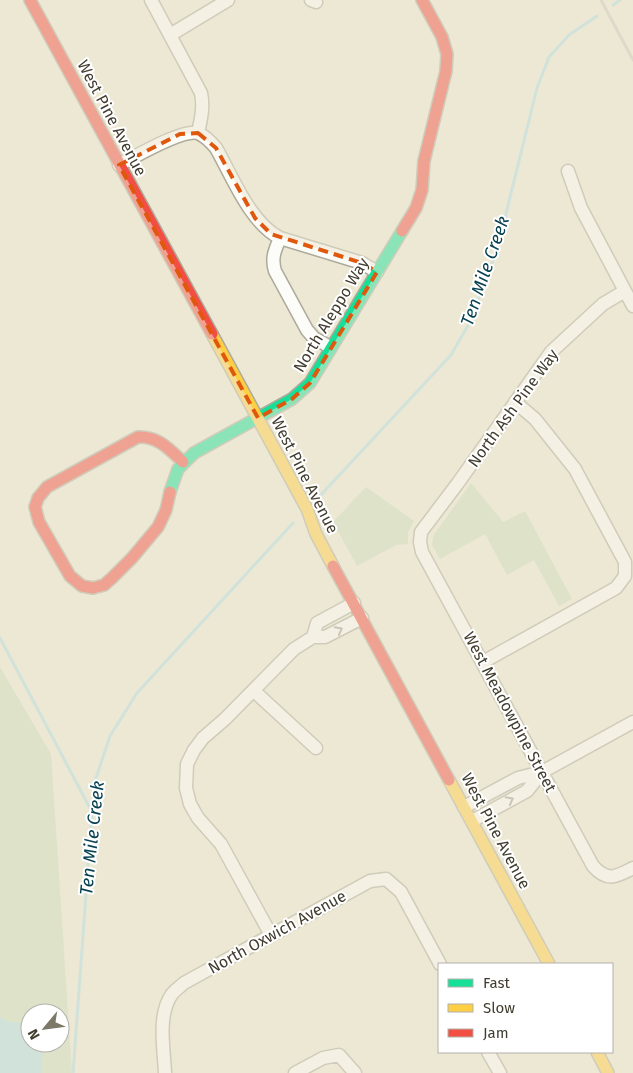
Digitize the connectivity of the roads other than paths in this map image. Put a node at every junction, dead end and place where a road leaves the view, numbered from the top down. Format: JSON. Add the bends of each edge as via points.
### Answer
{"nodes":[{"id":1,"x":30,"y":0,"type":"edge"},
{"id":2,"x":151,"y":0,"type":"edge"},
{"id":3,"x":228,"y":0,"type":"edge"},
{"id":4,"x":422,"y":0,"type":"edge"},
{"id":5,"x":170,"y":35,"type":"junction"},
{"id":6,"x":198,"y":133,"type":"junction"},
{"id":7,"x":119,"y":165,"type":"junction"},
{"id":8,"x":568,"y":171,"type":"dead end"},
{"id":9,"x":280,"y":238,"type":"junction"},
{"id":10,"x":377,"y":272,"type":"junction"},
{"id":11,"x":625,"y":291,"type":"junction"},
{"id":12,"x":633,"y":306,"type":"edge"},
{"id":13,"x":330,"y":348,"type":"junction"},
{"id":14,"x":515,"y":402,"type":"junction"},
{"id":15,"x":258,"y":418,"type":"junction"},
{"id":16,"x":183,"y":462,"type":"junction"},
{"id":17,"x":420,"y":542,"type":"joint"},
{"id":18,"x":354,"y":602,"type":"junction"},
{"id":19,"x":362,"y":618,"type":"junction"},
{"id":20,"x":313,"y":637,"type":"junction"},
{"id":21,"x":483,"y":662,"type":"junction"},
{"id":22,"x":254,"y":691,"type":"junction"},
{"id":23,"x":633,"y":722,"type":"edge"},
{"id":24,"x":316,"y":748,"type":"dead end"},
{"id":25,"x":542,"y":772,"type":"junction"},
{"id":26,"x":464,"y":807,"type":"junction"},
{"id":27,"x":472,"y":821,"type":"junction"},
{"id":28,"x":633,"y":868,"type":"edge"},
{"id":29,"x":272,"y":935,"type":"junction"},
{"id":30,"x":439,"y":963,"type":"edge"},
{"id":31,"x":548,"y":963,"type":"edge"},
{"id":32,"x":489,"y":1053,"type":"edge"},
{"id":33,"x":598,"y":1053,"type":"edge"},
{"id":34,"x":165,"y":1073,"type":"edge"},
{"id":35,"x":294,"y":1073,"type":"edge"},
{"id":36,"x":355,"y":1073,"type":"edge"},
{"id":37,"x":500,"y":1073,"type":"edge"},
{"id":38,"x":608,"y":1073,"type":"edge"}],
"edges":[{"from":1,"to":7,"type":"street","name":"West Pine Avenue"},
{"from":2,"to":5,"type":"street"},
{"from":3,"to":5,"type":"street"},
{"from":4,"to":10,"type":"street","name":"North Aleppo Way","via":[[442,36],[447,54],[446,71],[416,208]]},
{"from":5,"to":6,"type":"street","via":[[201,93],[203,102]]},
{"from":6,"to":7,"type":"street","via":[[180,134]]},
{"from":6,"to":9,"type":"street","via":[[216,148],[255,218]]},
{"from":7,"to":15,"type":"street","name":"West Pine Avenue"},
{"from":8,"to":11,"type":"street","via":[[581,208]]},
{"from":9,"to":10,"type":"street","via":[[362,263]]},
{"from":9,"to":13,"type":"street","via":[[273,255],[275,271],[307,330]]},
{"from":10,"to":13,"type":"street","name":"North Aleppo Way"},
{"from":11,"to":12,"type":"street"},
{"from":11,"to":14,"type":"street","name":"North Ash Pine Way","via":[[603,304],[551,352]]},
{"from":13,"to":15,"type":"street","name":"North Aleppo Way","via":[[302,392]]},
{"from":14,"to":17,"type":"street","name":"North Ash Pine Way","via":[[421,532]]},
{"from":14,"to":21,"type":"street","via":[[535,419],[575,469],[624,562],[625,576],[616,588]]},
{"from":15,"to":16,"type":"street","name":"North Aleppo Way"},
{"from":15,"to":18,"type":"street","name":"West Pine Avenue"},
{"from":16,"to":16,"type":"street","name":"North Aleppo Way","via":[[171,484],[163,519],[155,533],[104,586],[91,588],[76,583],[38,520],[35,508],[40,493],[138,437],[154,438]]},
{"from":17,"to":21,"type":"street","name":"West Meadowpine Street","via":[[422,552]]},
{"from":18,"to":19,"type":"street","name":"West Pine Avenue"},
{"from":18,"to":20,"type":"street","via":[[317,623]]},
{"from":20,"to":19,"type":"street","one_way":true,"via":[[325,637]]},
{"from":19,"to":26,"type":"street","name":"West Pine Avenue"},
{"from":20,"to":22,"type":"street","via":[[294,649]]},
{"from":21,"to":25,"type":"street","name":"West Meadowpine Street"},
{"from":22,"to":24,"type":"street"},
{"from":22,"to":29,"type":"street","via":[[194,750],[187,764],[186,788],[198,818],[221,844]]},
{"from":23,"to":25,"type":"street"},
{"from":25,"to":26,"type":"street","via":[[518,778]]},
{"from":27,"to":25,"type":"street","one_way":true,"via":[[527,791]]},
{"from":25,"to":28,"type":"street","name":"West Meadowpine Street","via":[[593,866],[607,876]]},
{"from":26,"to":27,"type":"street","name":"West Pine Avenue"},
{"from":27,"to":31,"type":"street","name":"West Pine Avenue"},
{"from":29,"to":30,"type":"street","name":"North Oxwich Avenue","via":[[370,881],[386,879],[401,892]]},
{"from":29,"to":34,"type":"street","name":"North Oxwich Avenue","via":[[184,983],[172,994],[163,1020]]},
{"from":32,"to":37,"type":"street"},
{"from":33,"to":38,"type":"street"},
{"from":35,"to":36,"type":"street","via":[[322,1058],[339,1055]]}]}
